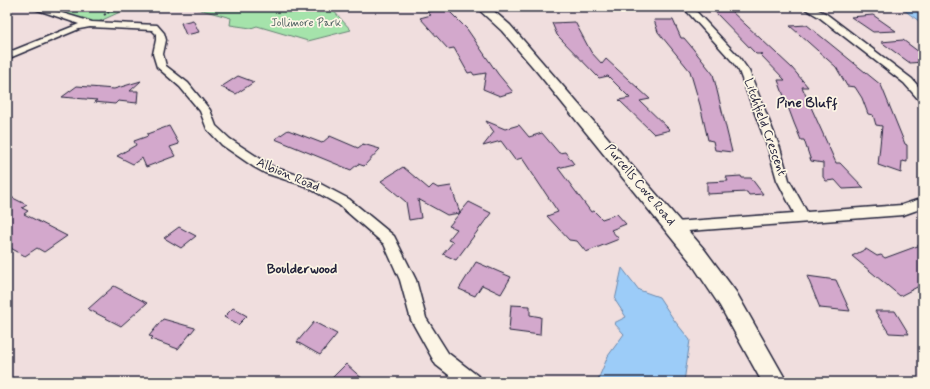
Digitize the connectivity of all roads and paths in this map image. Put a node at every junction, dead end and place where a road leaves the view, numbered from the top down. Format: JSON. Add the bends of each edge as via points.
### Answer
{"nodes":[{"id":1,"x":32,"y":7,"type":"edge"},
{"id":2,"x":482,"y":7,"type":"edge"},
{"id":3,"x":687,"y":7,"type":"edge"},
{"id":4,"x":806,"y":7,"type":"edge"},
{"id":5,"x":91,"y":25,"type":"junction"},
{"id":6,"x":7,"y":56,"type":"edge"},
{"id":7,"x":923,"y":98,"type":"edge"},
{"id":8,"x":923,"y":203,"type":"edge"},
{"id":9,"x":803,"y":217,"type":"junction"},
{"id":10,"x":675,"y":228,"type":"junction"},
{"id":11,"x":472,"y":382,"type":"edge"},
{"id":12,"x":775,"y":382,"type":"edge"}],
"edges":[{"from":1,"to":5,"type":"street","name":"Albion Road"},
{"from":2,"to":10,"type":"main road","name":"Purcells Cove Road","via":[[506,28],[543,70]]},
{"from":3,"to":9,"type":"street","name":"Litchfield Crescent","via":[[736,59],[744,71],[774,148],[783,180]]},
{"from":4,"to":7,"type":"street","via":[[822,15],[908,81]]},
{"from":5,"to":6,"type":"street","via":[[77,27]]},
{"from":5,"to":11,"type":"street","name":"Albion Road","via":[[154,27],[160,33],[158,54],[162,67],[184,85],[205,110],[212,127],[226,142],[269,170],[309,183],[344,202],[389,240],[408,280],[419,320],[442,358]]},
{"from":8,"to":9,"type":"street","via":[[903,210]]},
{"from":9,"to":10,"type":"street"},
{"from":10,"to":12,"type":"main road","name":"Purcells Cove Road","via":[[728,299]]}]}
